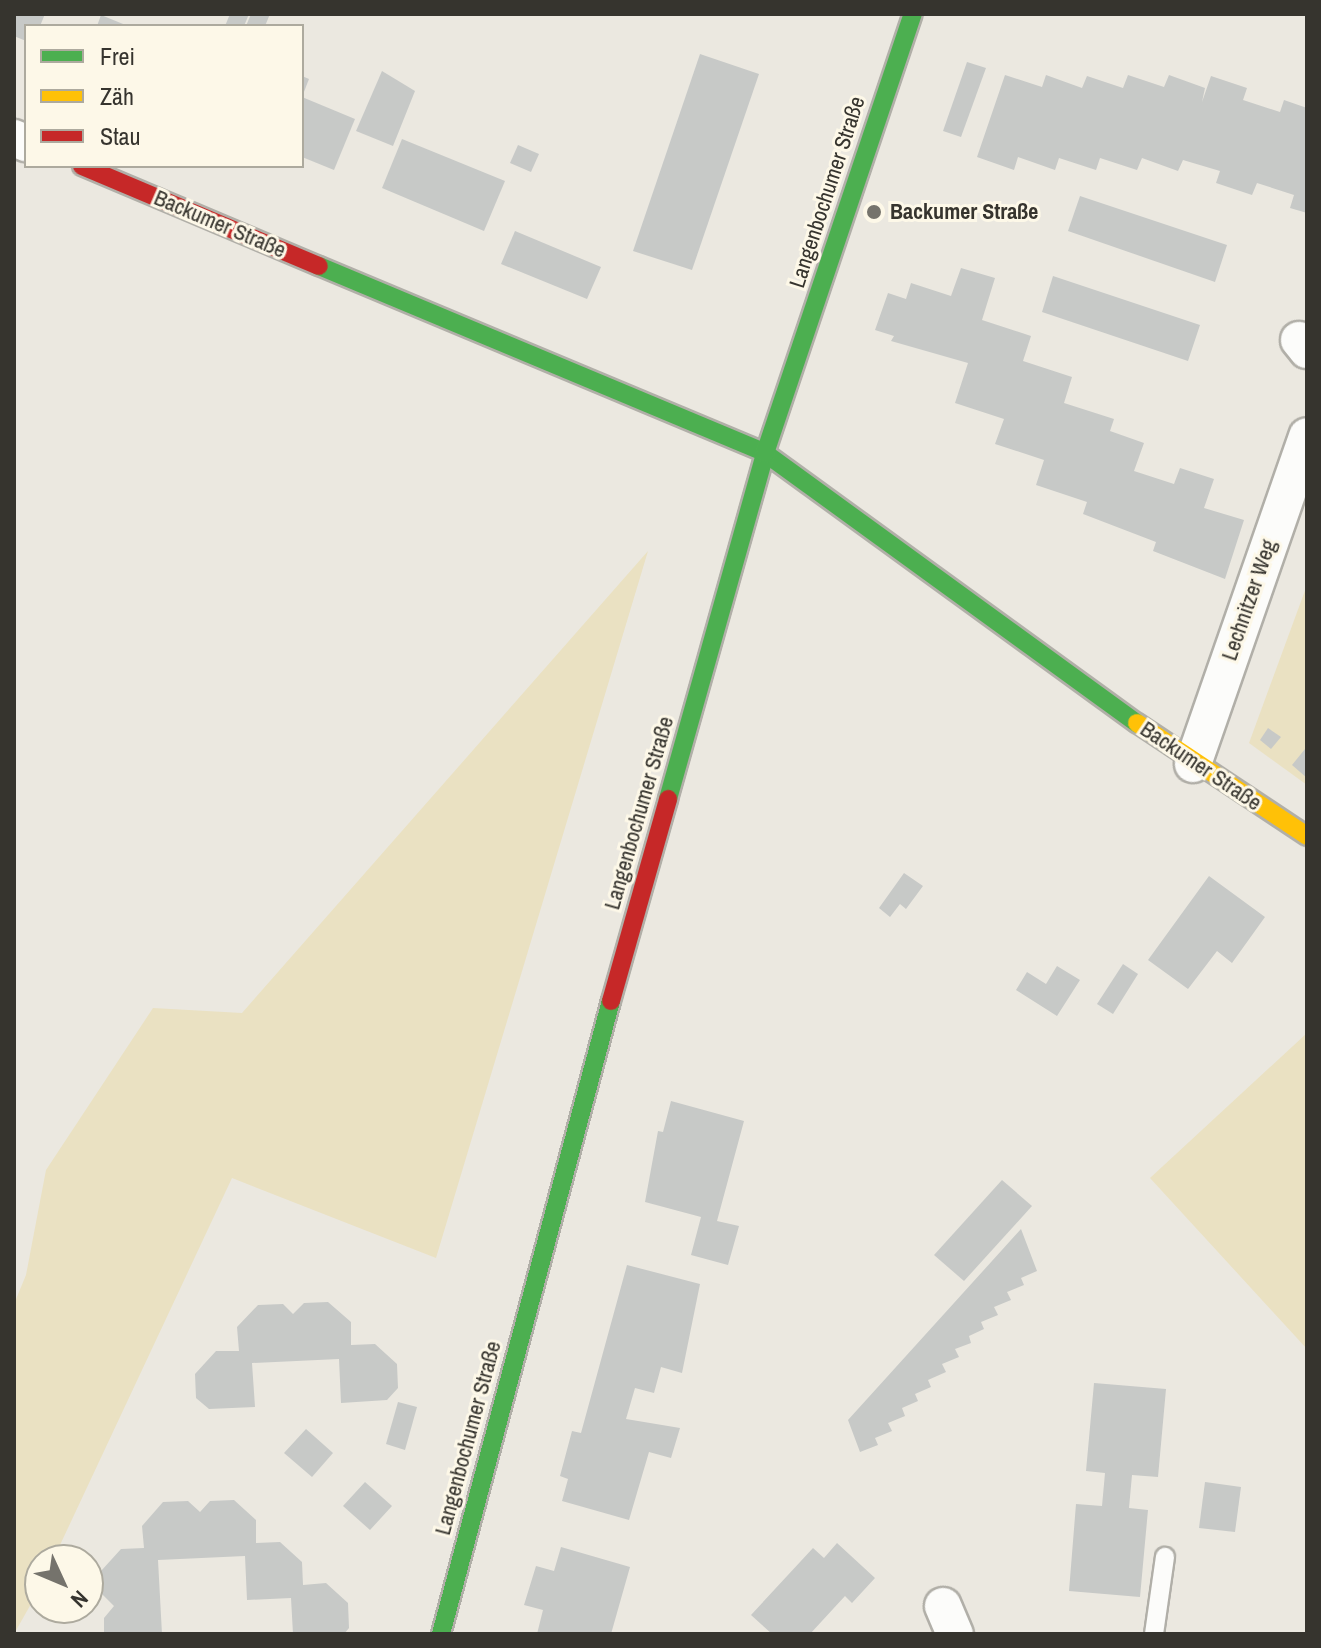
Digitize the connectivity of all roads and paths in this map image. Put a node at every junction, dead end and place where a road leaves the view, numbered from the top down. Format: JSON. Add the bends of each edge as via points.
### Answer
{"nodes":[{"id":1,"x":913,"y":14,"type":"edge"},
{"id":2,"x":87,"y":168,"type":"edge"},
{"id":3,"x":1307,"y":436,"type":"edge"},
{"id":4,"x":765,"y":453,"type":"junction"},
{"id":5,"x":1193,"y":764,"type":"junction"},
{"id":6,"x":1307,"y":836,"type":"edge"},
{"id":7,"x":1165,"y":1557,"type":"dead end"},
{"id":8,"x":441,"y":1634,"type":"edge"},
{"id":9,"x":1154,"y":1634,"type":"edge"}],
"edges":[{"from":1,"to":4,"type":"street","name":"Langenbochumer Straße"},
{"from":2,"to":4,"type":"street","name":"Backumer Straße"},
{"from":3,"to":5,"type":"street","name":"Lechnitzer Weg"},
{"from":4,"to":5,"type":"street","name":"Backumer Straße"},
{"from":4,"to":8,"type":"street","name":"Langenbochumer Straße","via":[[592,1066]]},
{"from":5,"to":6,"type":"street","name":"Backumer Straße"},
{"from":7,"to":9,"type":"lane"}]}
